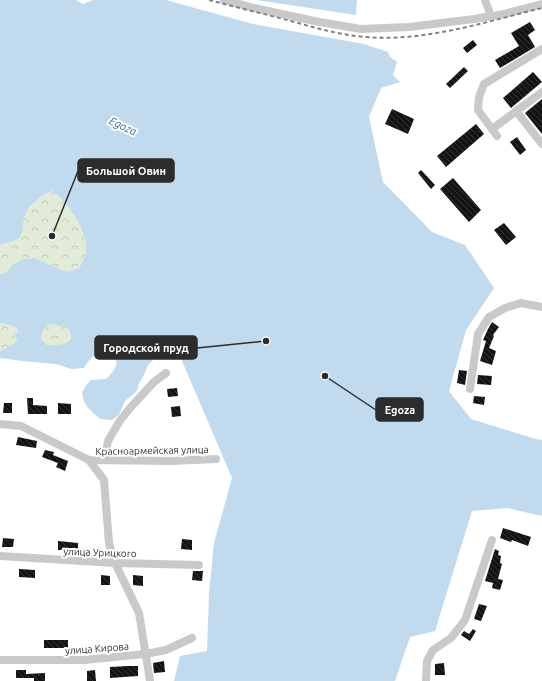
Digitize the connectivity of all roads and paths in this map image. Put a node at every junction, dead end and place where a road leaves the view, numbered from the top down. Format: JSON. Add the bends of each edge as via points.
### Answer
{"nodes":[{"id":1,"x":224,"y":0,"type":"edge"},
{"id":2,"x":485,"y":0,"type":"edge"},
{"id":3,"x":542,"y":4,"type":"edge"},
{"id":4,"x":491,"y":16,"type":"junction"},
{"id":5,"x":542,"y":49,"type":"edge"},
{"id":6,"x":542,"y":92,"type":"edge"},
{"id":7,"x":516,"y":111,"type":"junction"},
{"id":8,"x":542,"y":144,"type":"edge"},
{"id":9,"x":542,"y":307,"type":"edge"},
{"id":10,"x":166,"y":373,"type":"dead end"},
{"id":11,"x":470,"y":388,"type":"dead end"},
{"id":12,"x":0,"y":424,"type":"edge"},
{"id":13,"x":216,"y":459,"type":"dead end"},
{"id":14,"x":89,"y":460,"type":"junction"},
{"id":15,"x":104,"y":460,"type":"junction"},
{"id":16,"x":492,"y":540,"type":"dead end"},
{"id":17,"x":0,"y":556,"type":"edge"},
{"id":18,"x":115,"y":563,"type":"junction"},
{"id":19,"x":199,"y":566,"type":"dead end"},
{"id":20,"x":192,"y":638,"type":"dead end"},
{"id":21,"x":145,"y":654,"type":"junction"},
{"id":22,"x":0,"y":660,"type":"edge"},
{"id":23,"x":150,"y":681,"type":"edge"},
{"id":24,"x":426,"y":681,"type":"edge"}],
"edges":[{"from":1,"to":4,"type":"street","via":[[361,29],[409,27]]},
{"from":2,"to":4,"type":"street"},
{"from":3,"to":4,"type":"street"},
{"from":5,"to":7,"type":"street","via":[[484,84],[479,96],[478,110],[494,132]]},
{"from":6,"to":7,"type":"street"},
{"from":7,"to":8,"type":"street"},
{"from":9,"to":11,"type":"street","via":[[521,303],[489,317],[478,334]]},
{"from":10,"to":15,"type":"street","via":[[144,391],[122,417],[108,441]]},
{"from":12,"to":14,"type":"street","name":"Красноармейская улица","via":[[21,426]]},
{"from":13,"to":15,"type":"street","name":"Красноармейская улица"},
{"from":14,"to":15,"type":"street","name":"Красноармейская улица"},
{"from":14,"to":18,"type":"street","via":[[104,480],[109,543]]},
{"from":16,"to":24,"type":"street","via":[[465,620],[451,638],[433,650],[427,661]]},
{"from":17,"to":18,"type":"street","name":"улица Урицкого"},
{"from":18,"to":19,"type":"street","name":"улица Урицкого"},
{"from":18,"to":21,"type":"street","via":[[139,613]]},
{"from":20,"to":21,"type":"street","name":"улица Кирова","via":[[166,650]]},
{"from":21,"to":22,"type":"street","name":"улица Кирова","via":[[84,660]]},
{"from":21,"to":23,"type":"street"}]}
